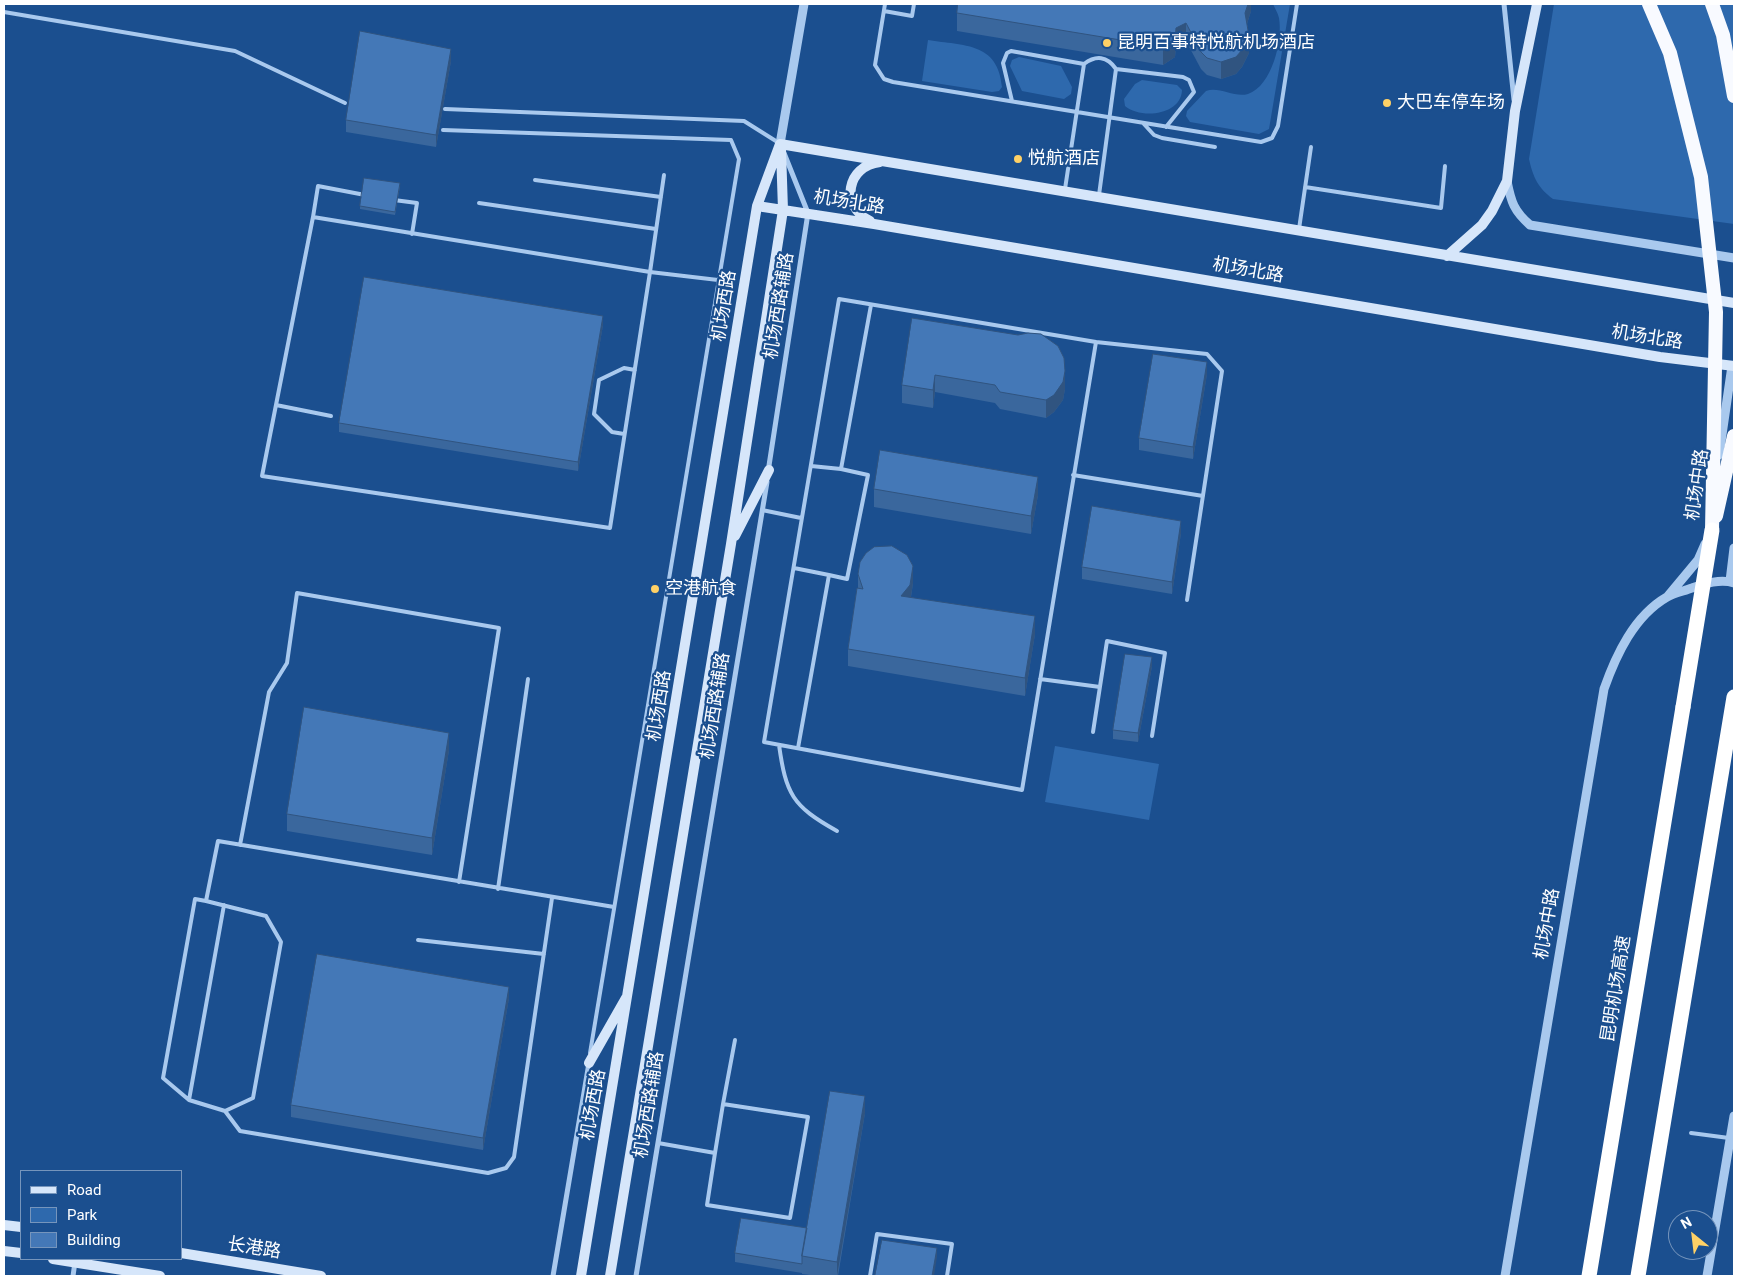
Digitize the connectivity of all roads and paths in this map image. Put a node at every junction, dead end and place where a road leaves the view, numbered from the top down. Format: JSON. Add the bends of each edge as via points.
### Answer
{"nodes":[{"id":1,"x":804,"y":4,"type":"edge"},
{"id":2,"x":886,"y":4,"type":"edge"},
{"id":3,"x":914,"y":4,"type":"edge"},
{"id":4,"x":1297,"y":4,"type":"edge"},
{"id":5,"x":1504,"y":4,"type":"edge"},
{"id":6,"x":1537,"y":4,"type":"edge"},
{"id":7,"x":1649,"y":4,"type":"edge"},
{"id":8,"x":1712,"y":4,"type":"edge"},
{"id":9,"x":884,"y":11,"type":"junction"},
{"id":10,"x":4,"y":12,"type":"edge"},
{"id":11,"x":1084,"y":64,"type":"junction"},
{"id":12,"x":1116,"y":69,"type":"junction"},
{"id":13,"x":1734,"y":96,"type":"edge"},
{"id":14,"x":1012,"y":102,"type":"junction"},
{"id":15,"x":344,"y":103,"type":"dead end"},
{"id":16,"x":445,"y":109,"type":"edge"},
{"id":17,"x":1515,"y":111,"type":"junction"},
{"id":18,"x":1078,"y":112,"type":"junction"},
{"id":19,"x":1110,"y":118,"type":"junction"},
{"id":20,"x":1143,"y":123,"type":"junction"},
{"id":21,"x":1166,"y":127,"type":"junction"},
{"id":22,"x":444,"y":130,"type":"dead end"},
{"id":23,"x":780,"y":144,"type":"junction"},
{"id":24,"x":1215,"y":147,"type":"dead end"},
{"id":25,"x":1311,"y":148,"type":"dead end"},
{"id":26,"x":886,"y":161,"type":"junction"},
{"id":27,"x":1445,"y":166,"type":"dead end"},
{"id":28,"x":664,"y":175,"type":"dead end"},
{"id":29,"x":535,"y":180,"type":"dead end"},
{"id":30,"x":1507,"y":181,"type":"junction"},
{"id":31,"x":1305,"y":187,"type":"junction"},
{"id":32,"x":1065,"y":192,"type":"junction"},
{"id":33,"x":371,"y":196,"type":"edge"},
{"id":34,"x":660,"y":197,"type":"junction"},
{"id":35,"x":1098,"y":197,"type":"junction"},
{"id":36,"x":390,"y":199,"type":"edge"},
{"id":37,"x":479,"y":203,"type":"dead end"},
{"id":38,"x":757,"y":206,"type":"junction"},
{"id":39,"x":783,"y":210,"type":"junction"},
{"id":40,"x":808,"y":213,"type":"junction"},
{"id":41,"x":313,"y":218,"type":"junction"},
{"id":42,"x":874,"y":224,"type":"junction"},
{"id":43,"x":656,"y":229,"type":"junction"},
{"id":44,"x":1299,"y":231,"type":"junction"},
{"id":45,"x":412,"y":234,"type":"junction"},
{"id":46,"x":1447,"y":256,"type":"junction"},
{"id":47,"x":1734,"y":258,"type":"edge"},
{"id":48,"x":650,"y":272,"type":"junction"},
{"id":49,"x":718,"y":280,"type":"junction"},
{"id":50,"x":1734,"y":303,"type":"edge"},
{"id":51,"x":870,"y":305,"type":"junction"},
{"id":52,"x":1096,"y":342,"type":"junction"},
{"id":53,"x":1733,"y":366,"type":"edge"},
{"id":54,"x":635,"y":370,"type":"junction"},
{"id":55,"x":276,"y":405,"type":"junction"},
{"id":56,"x":331,"y":416,"type":"dead end"},
{"id":57,"x":624,"y":434,"type":"junction"},
{"id":58,"x":1734,"y":436,"type":"edge"},
{"id":59,"x":811,"y":466,"type":"junction"},
{"id":60,"x":769,"y":470,"type":"junction"},
{"id":61,"x":841,"y":470,"type":"junction"},
{"id":62,"x":1073,"y":475,"type":"junction"},
{"id":63,"x":1203,"y":496,"type":"junction"},
{"id":64,"x":762,"y":510,"type":"junction"},
{"id":65,"x":801,"y":518,"type":"junction"},
{"id":66,"x":1712,"y":530,"type":"junction"},
{"id":67,"x":731,"y":544,"type":"junction"},
{"id":68,"x":1734,"y":548,"type":"edge"},
{"id":69,"x":794,"y":568,"type":"junction"},
{"id":70,"x":830,"y":575,"type":"junction"},
{"id":71,"x":1732,"y":582,"type":"edge"},
{"id":72,"x":1667,"y":597,"type":"junction"},
{"id":73,"x":1187,"y":600,"type":"dead end"},
{"id":74,"x":528,"y":679,"type":"dead end"},
{"id":75,"x":1040,"y":679,"type":"junction"},
{"id":76,"x":1100,"y":687,"type":"junction"},
{"id":77,"x":1734,"y":697,"type":"edge"},
{"id":78,"x":1093,"y":732,"type":"dead end"},
{"id":79,"x":1152,"y":736,"type":"dead end"},
{"id":80,"x":779,"y":744,"type":"junction"},
{"id":81,"x":798,"y":748,"type":"junction"},
{"id":82,"x":837,"y":831,"type":"dead end"},
{"id":83,"x":240,"y":845,"type":"junction"},
{"id":84,"x":459,"y":882,"type":"junction"},
{"id":85,"x":498,"y":889,"type":"junction"},
{"id":86,"x":552,"y":898,"type":"junction"},
{"id":87,"x":206,"y":901,"type":"junction"},
{"id":88,"x":224,"y":906,"type":"junction"},
{"id":89,"x":614,"y":907,"type":"junction"},
{"id":90,"x":418,"y":940,"type":"dead end"},
{"id":91,"x":544,"y":954,"type":"junction"},
{"id":92,"x":630,"y":991,"type":"junction"},
{"id":93,"x":734,"y":1040,"type":"dead end"},
{"id":94,"x":589,"y":1063,"type":"junction"},
{"id":95,"x":189,"y":1100,"type":"junction"},
{"id":96,"x":724,"y":1104,"type":"junction"},
{"id":97,"x":225,"y":1111,"type":"junction"},
{"id":98,"x":1734,"y":1116,"type":"edge"},
{"id":99,"x":1691,"y":1133,"type":"dead end"},
{"id":100,"x":1730,"y":1139,"type":"junction"},
{"id":101,"x":658,"y":1143,"type":"junction"},
{"id":102,"x":715,"y":1153,"type":"junction"},
{"id":103,"x":4,"y":1225,"type":"edge"},
{"id":104,"x":20,"y":1228,"type":"edge"},
{"id":105,"x":4,"y":1251,"type":"edge"},
{"id":106,"x":20,"y":1254,"type":"edge"},
{"id":107,"x":182,"y":1254,"type":"edge"},
{"id":108,"x":60,"y":1260,"type":"edge"},
{"id":109,"x":75,"y":1262,"type":"junction"},
{"id":110,"x":73,"y":1276,"type":"edge"},
{"id":111,"x":160,"y":1276,"type":"edge"},
{"id":112,"x":321,"y":1276,"type":"edge"},
{"id":113,"x":554,"y":1276,"type":"edge"},
{"id":114,"x":581,"y":1276,"type":"edge"},
{"id":115,"x":610,"y":1276,"type":"edge"},
{"id":116,"x":636,"y":1276,"type":"edge"},
{"id":117,"x":870,"y":1276,"type":"edge"},
{"id":118,"x":947,"y":1276,"type":"edge"},
{"id":119,"x":1506,"y":1276,"type":"edge"},
{"id":120,"x":1589,"y":1276,"type":"edge"},
{"id":121,"x":1638,"y":1276,"type":"edge"},
{"id":122,"x":1707,"y":1276,"type":"edge"}],
"edges":[{"from":1,"to":23,"type":"street","name":"机场西路"},
{"from":2,"to":9,"type":"lane"},
{"from":3,"to":9,"type":"lane","via":[[912,16]]},
{"from":4,"to":21,"type":"lane","via":[[1278,126],[1272,138],[1261,142]]},
{"from":5,"to":17,"type":"street"},
{"from":6,"to":17,"type":"main road"},
{"from":7,"to":66,"type":"highway","bridge":true,"via":[[1670,53],[1701,177],[1716,312]]},
{"from":8,"to":13,"type":"highway","via":[[1723,34]]},
{"from":9,"to":14,"type":"lane","via":[[875,65],[884,79]]},
{"from":10,"to":15,"type":"lane","via":[[235,51]]},
{"from":11,"to":12,"type":"lane","via":[[1098,57],[1106,58]]},
{"from":11,"to":14,"type":"lane","via":[[1011,51],[1007,53],[1003,63]]},
{"from":11,"to":18,"type":"lane"},
{"from":12,"to":19,"type":"lane"},
{"from":12,"to":21,"type":"lane","via":[[1189,80],[1194,92]]},
{"from":14,"to":18,"type":"lane"},
{"from":16,"to":23,"type":"lane","via":[[744,121]]},
{"from":17,"to":30,"type":"main road"},
{"from":18,"to":19,"type":"lane"},
{"from":18,"to":32,"type":"lane"},
{"from":19,"to":20,"type":"lane"},
{"from":19,"to":35,"type":"lane"},
{"from":20,"to":21,"type":"lane"},
{"from":20,"to":24,"type":"lane","via":[[1154,135],[1162,138]]},
{"from":22,"to":49,"type":"lane","via":[[731,140],[739,159]]},
{"from":23,"to":26,"type":"main road"},
{"from":23,"to":38,"type":"main road","name":"机场西路"},
{"from":23,"to":39,"type":"main road","name":"机场西路"},
{"from":23,"to":40,"type":"street"},
{"from":25,"to":31,"type":"lane"},
{"from":26,"to":32,"type":"main road"},
{"from":26,"to":42,"type":"main road","via":[[870,163],[857,172],[850,186],[851,203],[860,216]]},
{"from":27,"to":31,"type":"lane","via":[[1441,208]]},
{"from":28,"to":34,"type":"lane"},
{"from":29,"to":34,"type":"lane"},
{"from":30,"to":46,"type":"main road","via":[[1482,225]]},
{"from":30,"to":47,"type":"street","via":[[1517,214],[1530,225]]},
{"from":31,"to":44,"type":"lane"},
{"from":32,"to":35,"type":"main road"},
{"from":33,"to":41,"type":"lane","via":[[318,186]]},
{"from":34,"to":43,"type":"lane"},
{"from":35,"to":44,"type":"main road"},
{"from":36,"to":45,"type":"lane","via":[[417,203]]},
{"from":37,"to":43,"type":"lane"},
{"from":38,"to":39,"type":"main road","name":"机场北路"},
{"from":38,"to":92,"type":"main road","name":"机场西路"},
{"from":39,"to":40,"type":"main road","name":"机场北路"},
{"from":39,"to":67,"type":"main road","name":"机场西路"},
{"from":40,"to":42,"type":"main road","name":"机场北路"},
{"from":40,"to":60,"type":"street","name":"机场西路辅路"},
{"from":41,"to":45,"type":"lane"},
{"from":41,"to":55,"type":"lane"},
{"from":42,"to":53,"type":"main road","name":"机场北路","via":[[1660,358]]},
{"from":43,"to":48,"type":"lane"},
{"from":44,"to":46,"type":"main road"},
{"from":45,"to":48,"type":"lane"},
{"from":46,"to":50,"type":"main road"},
{"from":48,"to":49,"type":"lane"},
{"from":48,"to":54,"type":"lane"},
{"from":49,"to":89,"type":"lane"},
{"from":51,"to":52,"type":"lane"},
{"from":51,"to":59,"type":"lane","via":[[839,299]]},
{"from":51,"to":61,"type":"lane"},
{"from":52,"to":62,"type":"lane"},
{"from":52,"to":63,"type":"lane","via":[[1207,354],[1217,362],[1222,371]]},
{"from":53,"to":72,"type":"street","name":"机场中路","via":[[1707,540],[1698,560]]},
{"from":54,"to":57,"type":"lane"},
{"from":54,"to":57,"type":"lane","via":[[624,368],[600,380],[594,414],[612,432]]},
{"from":55,"to":56,"type":"lane"},
{"from":55,"to":57,"type":"lane","via":[[262,476],[610,528]]},
{"from":58,"to":66,"type":"highway","bridge":true},
{"from":59,"to":61,"type":"lane"},
{"from":59,"to":65,"type":"lane"},
{"from":60,"to":64,"type":"street","name":"机场西路辅路"},
{"from":60,"to":67,"type":"main road"},
{"from":61,"to":70,"type":"lane","via":[[868,475],[847,579]]},
{"from":62,"to":63,"type":"lane"},
{"from":62,"to":75,"type":"lane"},
{"from":63,"to":73,"type":"lane"},
{"from":64,"to":65,"type":"lane"},
{"from":64,"to":101,"type":"street","name":"机场西路辅路"},
{"from":65,"to":69,"type":"lane"},
{"from":66,"to":120,"type":"highway","name":"昆明机场高速","bridge":true},
{"from":67,"to":115,"type":"main road","name":"机场西路"},
{"from":68,"to":71,"type":"street","name":"机场中路"},
{"from":69,"to":70,"type":"lane"},
{"from":69,"to":80,"type":"lane","via":[[764,742]]},
{"from":70,"to":81,"type":"lane"},
{"from":71,"to":72,"type":"street","name":"机场中路","via":[[1702,584]]},
{"from":72,"to":119,"type":"street","name":"机场中路","via":[[1637,625],[1613,664],[1604,689]]},
{"from":74,"to":85,"type":"lane"},
{"from":75,"to":76,"type":"lane"},
{"from":75,"to":81,"type":"lane","via":[[1022,790]]},
{"from":76,"to":78,"type":"lane"},
{"from":76,"to":79,"type":"lane","via":[[1107,641],[1165,653]]},
{"from":77,"to":121,"type":"highway"},
{"from":80,"to":81,"type":"lane"},
{"from":80,"to":82,"type":"lane","via":[[783,774],[790,794],[810,816]]},
{"from":83,"to":84,"type":"lane"},
{"from":83,"to":84,"type":"lane","via":[[270,692],[286,663],[297,594],[316,597],[498,628]]},
{"from":83,"to":87,"type":"lane","via":[[218,841]]},
{"from":84,"to":85,"type":"lane"},
{"from":85,"to":86,"type":"lane"},
{"from":86,"to":89,"type":"lane"},
{"from":86,"to":91,"type":"lane"},
{"from":87,"to":88,"type":"lane"},
{"from":87,"to":95,"type":"lane","via":[[195,898],[163,1078]]},
{"from":88,"to":95,"type":"lane"},
{"from":88,"to":97,"type":"lane","via":[[266,916],[281,942],[253,1098]]},
{"from":89,"to":94,"type":"lane"},
{"from":90,"to":91,"type":"lane"},
{"from":91,"to":97,"type":"lane","via":[[514,1158],[506,1168],[488,1173],[240,1131]]},
{"from":92,"to":94,"type":"main road"},
{"from":92,"to":114,"type":"main road","name":"机场西路"},
{"from":93,"to":96,"type":"lane"},
{"from":94,"to":113,"type":"street"},
{"from":95,"to":97,"type":"lane"},
{"from":96,"to":102,"type":"lane"},
{"from":96,"to":102,"type":"lane","via":[[808,1117],[790,1218],[707,1205]]},
{"from":98,"to":100,"type":"street"},
{"from":99,"to":100,"type":"lane"},
{"from":100,"to":122,"type":"street"},
{"from":101,"to":102,"type":"lane"},
{"from":101,"to":116,"type":"street","name":"机场西路辅路"},
{"from":103,"to":104,"type":"main road"},
{"from":105,"to":106,"type":"main road"},
{"from":107,"to":112,"type":"main road","name":"长港路"},
{"from":108,"to":109,"type":"main road"},
{"from":109,"to":110,"type":"street"},
{"from":109,"to":111,"type":"main road"},
{"from":117,"to":118,"type":"lane","via":[[878,1234],[952,1244]]}]}
